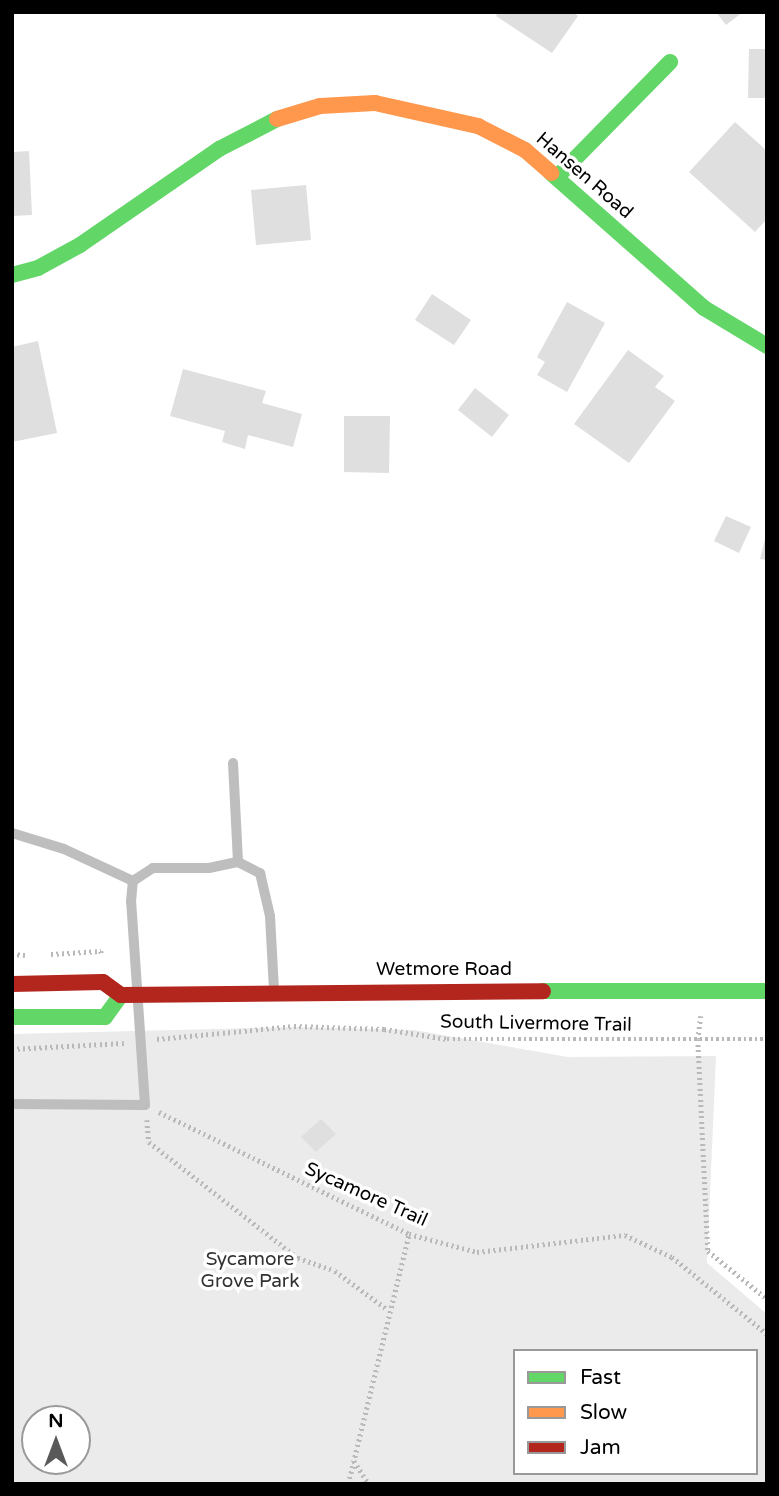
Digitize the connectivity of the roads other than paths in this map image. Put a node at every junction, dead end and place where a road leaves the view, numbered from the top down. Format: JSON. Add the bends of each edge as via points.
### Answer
{"nodes":[{"id":1,"x":670,"y":62,"type":"dead end"},
{"id":2,"x":558,"y":176,"type":"junction"},
{"id":3,"x":12,"y":275,"type":"edge"},
{"id":4,"x":767,"y":346,"type":"edge"},
{"id":5,"x":233,"y":763,"type":"dead end"},
{"id":6,"x":12,"y":833,"type":"edge"},
{"id":7,"x":239,"y":862,"type":"junction"},
{"id":8,"x":134,"y":881,"type":"junction"},
{"id":9,"x":12,"y":984,"type":"edge"},
{"id":10,"x":274,"y":991,"type":"junction"},
{"id":11,"x":767,"y":991,"type":"edge"},
{"id":12,"x":129,"y":995,"type":"junction"},
{"id":13,"x":12,"y":1017,"type":"edge"},
{"id":14,"x":12,"y":1104,"type":"edge"}],
"edges":[{"from":1,"to":2,"type":"street"},
{"from":2,"to":3,"type":"street","name":"Hansen Road","via":[[525,150],[478,126],[375,103],[320,106],[267,122],[219,149],[80,244],[38,268]]},
{"from":2,"to":4,"type":"street","name":"Hansen Road","via":[[704,308]]},
{"from":5,"to":7,"type":"lane"},
{"from":6,"to":8,"type":"lane","via":[[64,849]]},
{"from":7,"to":8,"type":"lane","via":[[209,868],[153,868]]},
{"from":7,"to":10,"type":"lane","via":[[260,873],[271,916]]},
{"from":8,"to":12,"type":"lane"},
{"from":9,"to":12,"type":"street","name":"Wetmore Road","via":[[103,982]]},
{"from":10,"to":11,"type":"street","name":"Wetmore Road"},
{"from":10,"to":12,"type":"street","name":"Wetmore Road"},
{"from":12,"to":13,"type":"street","via":[[106,1017]]},
{"from":12,"to":14,"type":"lane","via":[[145,1105]]}]}
